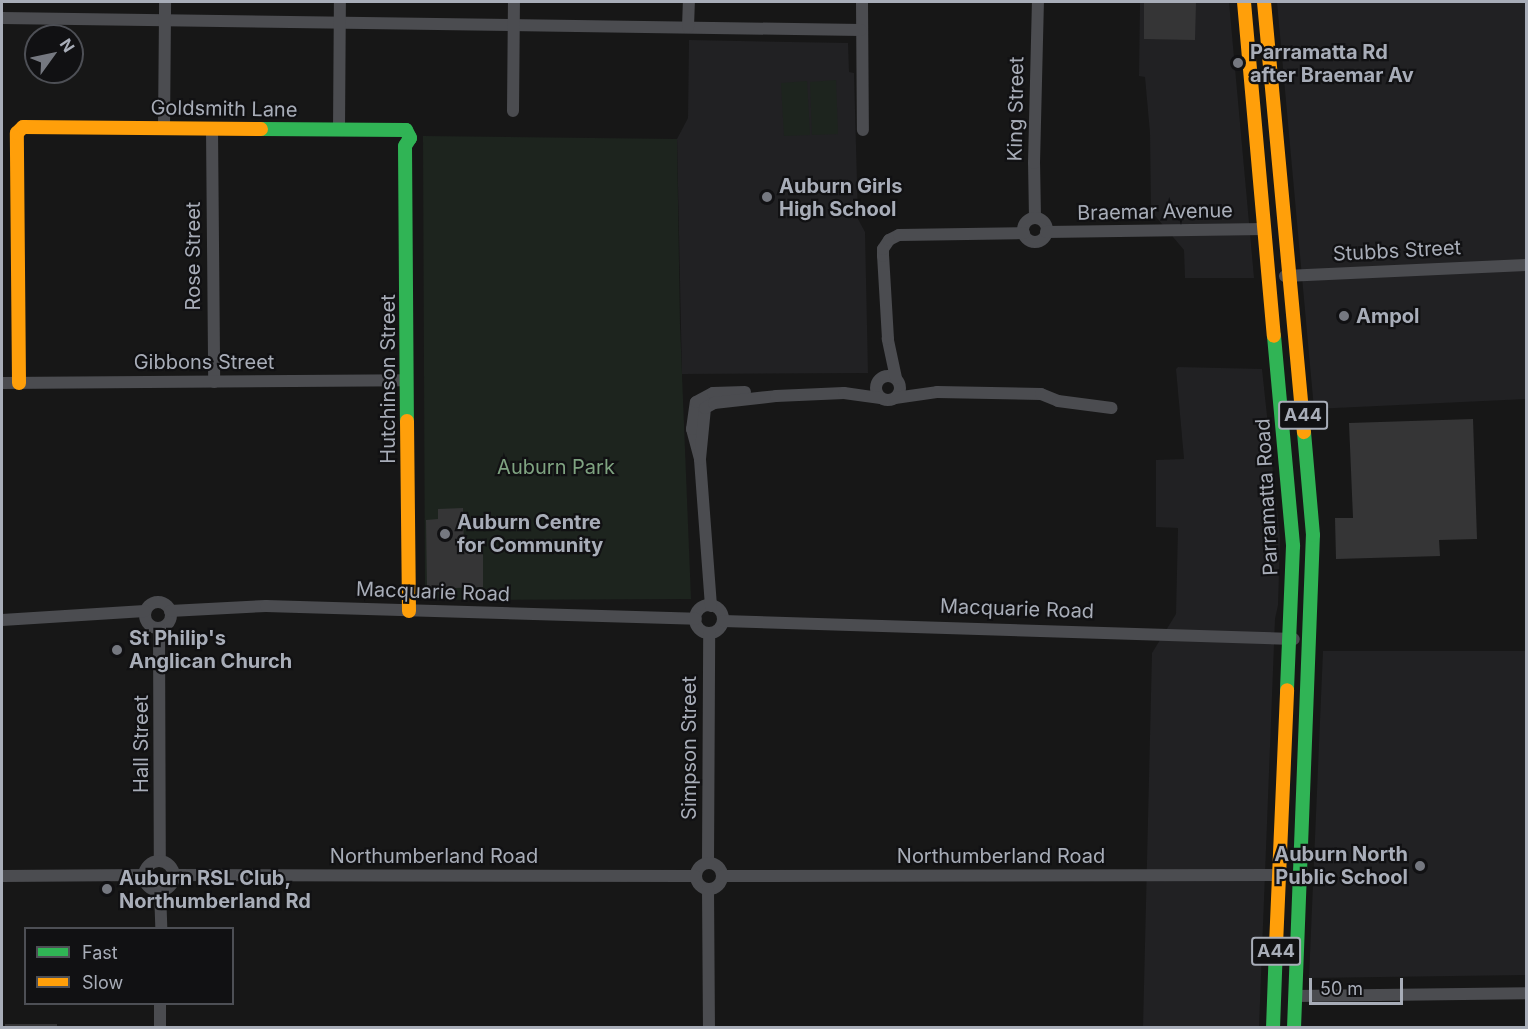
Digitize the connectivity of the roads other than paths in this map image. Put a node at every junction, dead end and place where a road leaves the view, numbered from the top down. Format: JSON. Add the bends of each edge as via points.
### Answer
{"nodes":[{"id":1,"x":165,"y":2,"type":"edge"},
{"id":2,"x":340,"y":2,"type":"edge"},
{"id":3,"x":514,"y":2,"type":"edge"},
{"id":4,"x":689,"y":2,"type":"edge"},
{"id":5,"x":862,"y":2,"type":"edge"},
{"id":6,"x":1038,"y":2,"type":"edge"},
{"id":7,"x":1244,"y":2,"type":"edge"},
{"id":8,"x":1264,"y":2,"type":"edge"},
{"id":9,"x":2,"y":18,"type":"edge"},
{"id":10,"x":165,"y":21,"type":"junction"},
{"id":11,"x":340,"y":24,"type":"junction"},
{"id":12,"x":514,"y":25,"type":"junction"},
{"id":13,"x":688,"y":27,"type":"junction"},
{"id":14,"x":861,"y":30,"type":"junction"},
{"id":15,"x":513,"y":111,"type":"dead end"},
{"id":16,"x":164,"y":127,"type":"junction"},
{"id":17,"x":212,"y":129,"type":"junction"},
{"id":18,"x":339,"y":130,"type":"junction"},
{"id":19,"x":863,"y":130,"type":"dead end"},
{"id":20,"x":405,"y":146,"type":"joint"},
{"id":21,"x":1035,"y":218,"type":"junction"},
{"id":22,"x":1265,"y":229,"type":"junction"},
{"id":23,"x":1047,"y":232,"type":"junction"},
{"id":24,"x":1024,"y":233,"type":"junction"},
{"id":25,"x":1527,"y":265,"type":"edge"},
{"id":26,"x":1290,"y":276,"type":"junction"},
{"id":27,"x":1269,"y":277,"type":"junction"},
{"id":28,"x":888,"y":339,"type":"junction"},
{"id":29,"x":407,"y":380,"type":"junction"},
{"id":30,"x":879,"y":381,"type":"junction"},
{"id":31,"x":898,"y":381,"type":"junction"},
{"id":32,"x":214,"y":382,"type":"junction"},
{"id":33,"x":2,"y":383,"type":"edge"},
{"id":34,"x":19,"y":383,"type":"junction"},
{"id":35,"x":938,"y":392,"type":"junction"},
{"id":36,"x":844,"y":393,"type":"junction"},
{"id":37,"x":776,"y":396,"type":"junction"},
{"id":38,"x":881,"y":398,"type":"junction"},
{"id":39,"x":896,"y":398,"type":"junction"},
{"id":40,"x":1112,"y":408,"type":"dead end"},
{"id":41,"x":700,"y":459,"type":"junction"},
{"id":42,"x":711,"y":606,"type":"junction"},
{"id":43,"x":170,"y":611,"type":"junction"},
{"id":44,"x":409,"y":611,"type":"junction"},
{"id":45,"x":145,"y":612,"type":"junction"},
{"id":46,"x":696,"y":619,"type":"junction"},
{"id":47,"x":2,"y":620,"type":"edge"},
{"id":48,"x":723,"y":621,"type":"junction"},
{"id":49,"x":159,"y":628,"type":"junction"},
{"id":50,"x":709,"y":633,"type":"junction"},
{"id":51,"x":1290,"y":638,"type":"junction"},
{"id":52,"x":1309,"y":640,"type":"junction"},
{"id":53,"x":160,"y":861,"type":"junction"},
{"id":54,"x":708,"y":862,"type":"junction"},
{"id":55,"x":144,"y":875,"type":"junction"},
{"id":56,"x":174,"y":875,"type":"junction"},
{"id":57,"x":1279,"y":875,"type":"junction"},
{"id":58,"x":2,"y":876,"type":"edge"},
{"id":59,"x":695,"y":876,"type":"junction"},
{"id":60,"x":722,"y":876,"type":"junction"},
{"id":61,"x":708,"y":889,"type":"junction"},
{"id":62,"x":160,"y":890,"type":"junction"},
{"id":63,"x":161,"y":927,"type":"edge"},
{"id":64,"x":1527,"y":993,"type":"edge"},
{"id":65,"x":1295,"y":996,"type":"junction"},
{"id":66,"x":160,"y":1005,"type":"edge"},
{"id":67,"x":160,"y":1028,"type":"edge"},
{"id":68,"x":709,"y":1028,"type":"edge"},
{"id":69,"x":1274,"y":1028,"type":"edge"},
{"id":70,"x":1294,"y":1028,"type":"edge"}],
"edges":[{"from":1,"to":10,"type":"street"},
{"from":2,"to":11,"type":"street"},
{"from":3,"to":12,"type":"street"},
{"from":4,"to":13,"type":"street"},
{"from":5,"to":14,"type":"street"},
{"from":6,"to":21,"type":"street","name":"King Street"},
{"from":7,"to":22,"type":"main road","name":"Parramatta Road","number":"A44"},
{"from":8,"to":26,"type":"main road","name":"Parramatta Road","number":"A44"},
{"from":9,"to":10,"type":"street"},
{"from":10,"to":11,"type":"street"},
{"from":10,"to":16,"type":"street"},
{"from":11,"to":12,"type":"street"},
{"from":11,"to":18,"type":"street"},
{"from":12,"to":13,"type":"street"},
{"from":12,"to":15,"type":"street"},
{"from":13,"to":14,"type":"street"},
{"from":14,"to":19,"type":"street"},
{"from":16,"to":17,"type":"main road","name":"Goldsmith Lane"},
{"from":16,"to":34,"type":"main road","name":"Goldsmith Lane","via":[[23,127],[17,133]]},
{"from":17,"to":18,"type":"main road","name":"Goldsmith Lane"},
{"from":17,"to":32,"type":"street","name":"Rose Street"},
{"from":18,"to":20,"type":"main road","name":"Goldsmith Lane","via":[[406,130],[411,138]]},
{"from":20,"to":29,"type":"main road","name":"Hutchinson Street"},
{"from":21,"to":23,"type":"street","via":[[1044,222]]},
{"from":21,"to":24,"type":"street","via":[[1026,223]]},
{"from":22,"to":23,"type":"street","name":"Braemar Avenue"},
{"from":22,"to":27,"type":"main road","name":"Parramatta Road","number":"A44"},
{"from":23,"to":24,"type":"street","via":[[1037,241],[1030,241]]},
{"from":24,"to":28,"type":"street","via":[[899,235],[889,240],[883,249]]},
{"from":25,"to":26,"type":"street","name":"Stubbs Street"},
{"from":26,"to":27,"type":"street","name":"Stubbs Street"},
{"from":26,"to":52,"type":"main road","name":"Parramatta Road","number":"A44","via":[[1313,535]]},
{"from":27,"to":51,"type":"main road","name":"Parramatta Road","number":"A44","via":[[1292,520]]},
{"from":28,"to":30,"type":"street"},
{"from":28,"to":31,"type":"street"},
{"from":29,"to":32,"type":"street","name":"Gibbons Street"},
{"from":29,"to":44,"type":"main road","name":"Hutchinson Street"},
{"from":30,"to":31,"type":"street"},
{"from":30,"to":36,"type":"street"},
{"from":30,"to":38,"type":"street","via":[[876,392]]},
{"from":31,"to":35,"type":"street"},
{"from":31,"to":39,"type":"street","via":[[900,392]]},
{"from":32,"to":34,"type":"street","name":"Gibbons Street"},
{"from":33,"to":34,"type":"street","name":"Gibbons Street"},
{"from":35,"to":39,"type":"street"},
{"from":35,"to":40,"type":"street","via":[[1041,394],[1058,401]]},
{"from":36,"to":37,"type":"street"},
{"from":36,"to":38,"type":"street"},
{"from":37,"to":41,"type":"street","via":[[714,402],[705,408]]},
{"from":37,"to":41,"type":"street","via":[[706,394],[696,402],[692,412],[694,444]]},
{"from":38,"to":39,"type":"street"},
{"from":41,"to":42,"type":"street"},
{"from":42,"to":46,"type":"street","via":[[699,610]]},
{"from":42,"to":48,"type":"street","via":[[719,609]]},
{"from":43,"to":44,"type":"street","name":"Macquarie Road","via":[[266,606]]},
{"from":43,"to":45,"type":"street","via":[[157,602]]},
{"from":43,"to":49,"type":"street","via":[[169,622]]},
{"from":44,"to":46,"type":"street","name":"Macquarie Road"},
{"from":45,"to":47,"type":"street"},
{"from":45,"to":49,"type":"street","via":[[148,623]]},
{"from":46,"to":50,"type":"street","via":[[701,630]]},
{"from":48,"to":50,"type":"street","via":[[717,631]]},
{"from":48,"to":51,"type":"street","name":"Macquarie Road"},
{"from":49,"to":53,"type":"street","name":"Hall Street"},
{"from":50,"to":54,"type":"street","name":"Simpson Street"},
{"from":51,"to":52,"type":"street","name":"Macquarie Road"},
{"from":51,"to":57,"type":"main road","name":"Parramatta Road","number":"A44"},
{"from":52,"to":65,"type":"main road","name":"Parramatta Road","number":"A44"},
{"from":53,"to":55,"type":"street","via":[[150,864]]},
{"from":53,"to":56,"type":"street","via":[[171,867]]},
{"from":54,"to":59,"type":"street","via":[[700,865]]},
{"from":54,"to":60,"type":"street","via":[[719,868]]},
{"from":55,"to":58,"type":"street"},
{"from":55,"to":62,"type":"street","via":[[150,887]]},
{"from":56,"to":59,"type":"street","name":"Northumberland Road"},
{"from":56,"to":62,"type":"street","via":[[171,885]]},
{"from":57,"to":60,"type":"street","name":"Northumberland Road"},
{"from":57,"to":69,"type":"main road","name":"Parramatta Road","number":"A44"},
{"from":59,"to":61,"type":"street","via":[[700,887]]},
{"from":60,"to":61,"type":"street","via":[[719,884]]},
{"from":61,"to":68,"type":"street"},
{"from":62,"to":63,"type":"street"},
{"from":64,"to":65,"type":"street"},
{"from":65,"to":70,"type":"main road","name":"Parramatta Road","number":"A44"},
{"from":66,"to":67,"type":"street"}]}
